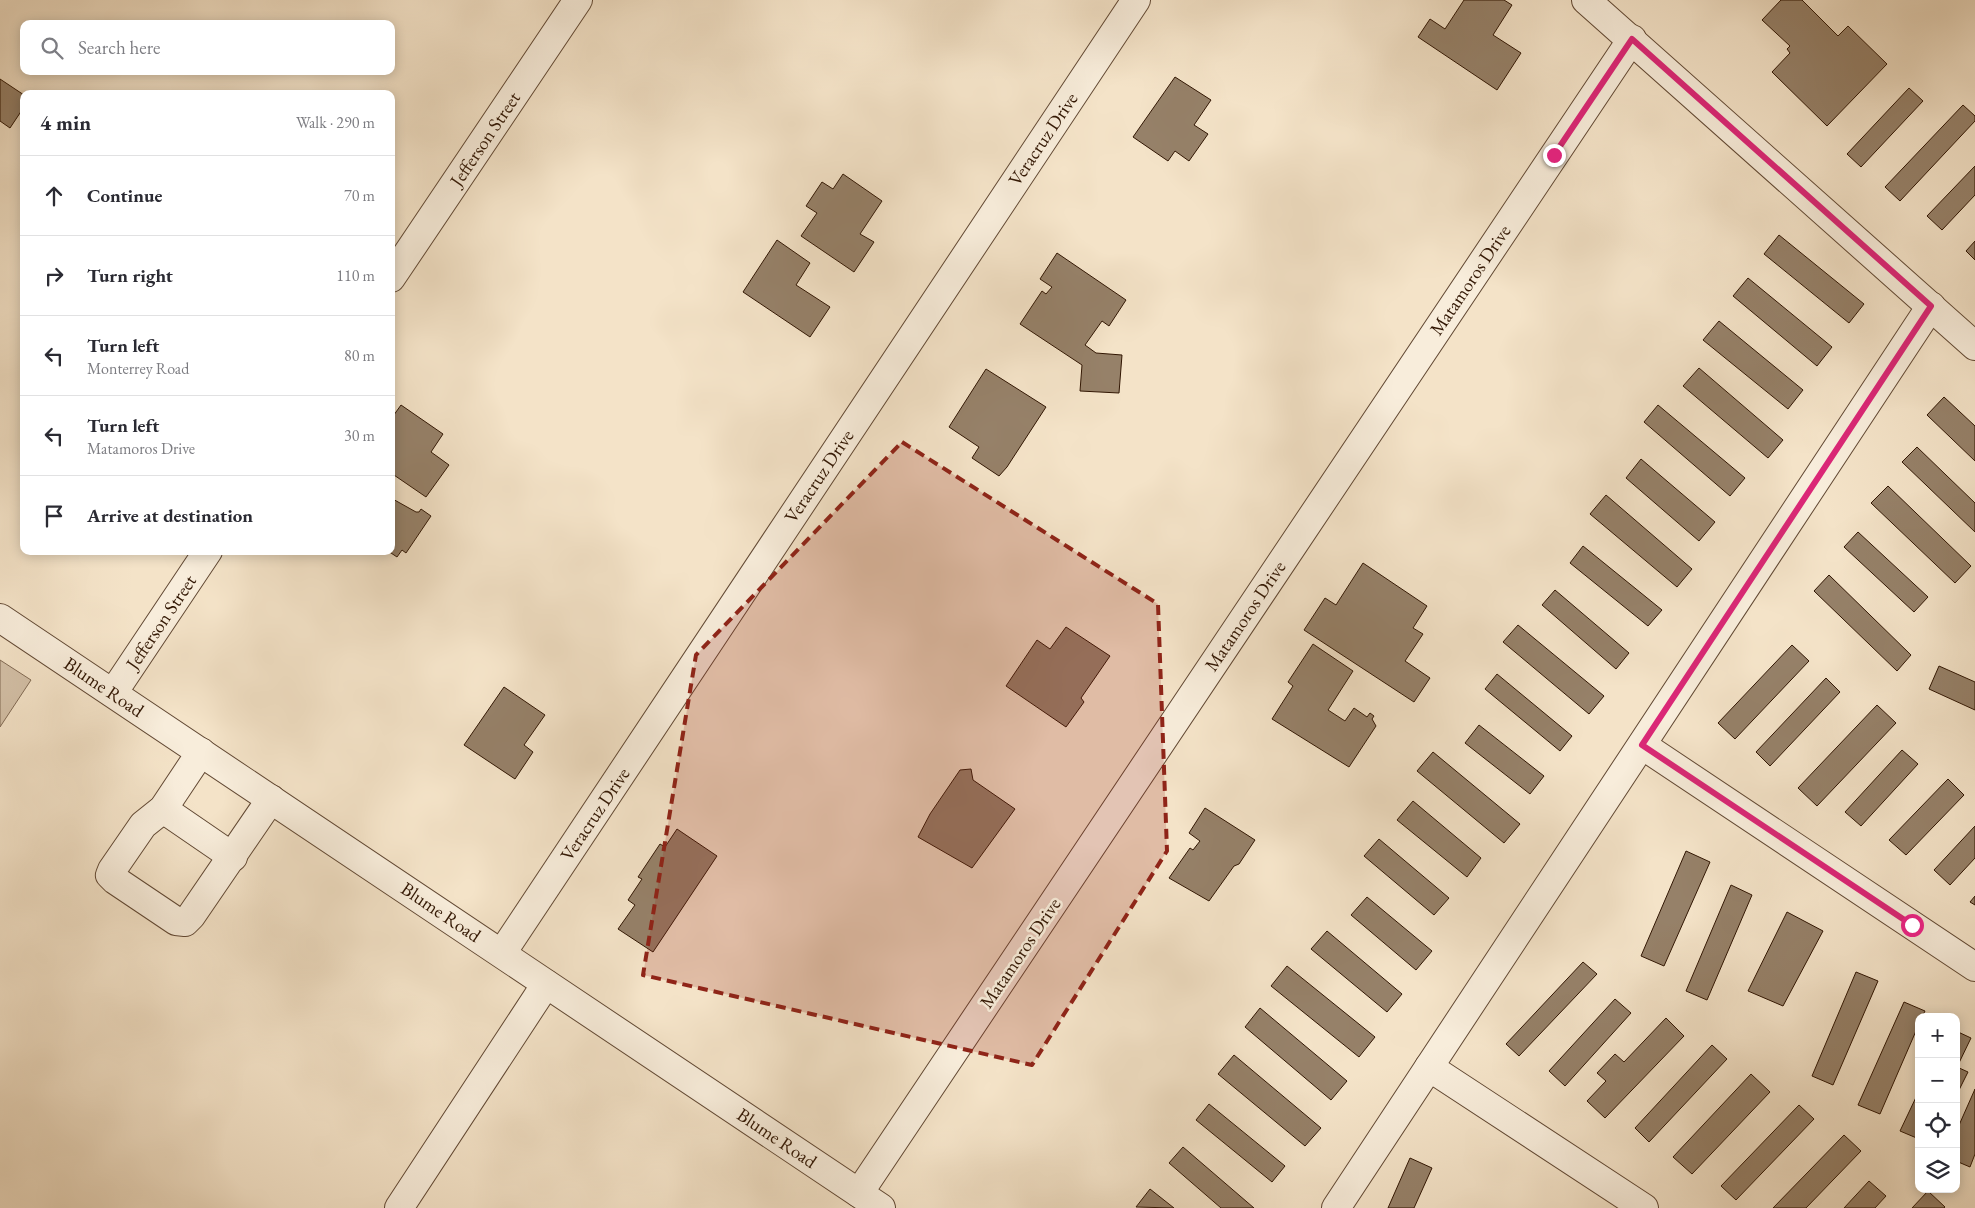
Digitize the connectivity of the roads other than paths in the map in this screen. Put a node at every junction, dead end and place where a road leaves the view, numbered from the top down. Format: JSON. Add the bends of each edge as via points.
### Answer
{"nodes":[{"id":1,"x":578,"y":0,"type":"edge"},
{"id":2,"x":1136,"y":0,"type":"edge"},
{"id":3,"x":1586,"y":0,"type":"edge"},
{"id":4,"x":1632,"y":39,"type":"junction"},
{"id":5,"x":395,"y":272,"type":"edge"},
{"id":6,"x":1931,"y":306,"type":"junction"},
{"id":7,"x":1975,"y":346,"type":"edge"},
{"id":8,"x":205,"y":555,"type":"edge"},
{"id":9,"x":0,"y":618,"type":"edge"},
{"id":10,"x":114,"y":692,"type":"junction"},
{"id":11,"x":1642,"y":745,"type":"junction"},
{"id":12,"x":201,"y":752,"type":"junction"},
{"id":13,"x":272,"y":799,"type":"junction"},
{"id":14,"x":163,"y":809,"type":"junction"},
{"id":15,"x":233,"y":857,"type":"junction"},
{"id":16,"x":502,"y":953,"type":"junction"},
{"id":17,"x":1975,"y":967,"type":"edge"},
{"id":18,"x":546,"y":984,"type":"junction"},
{"id":19,"x":1429,"y":1067,"type":"junction"},
{"id":20,"x":870,"y":1201,"type":"edge"},
{"id":21,"x":399,"y":1208,"type":"edge"},
{"id":22,"x":1336,"y":1208,"type":"edge"},
{"id":23,"x":1644,"y":1208,"type":"edge"}],
"edges":[{"from":1,"to":5,"type":"street","name":"Jefferson Street"},
{"from":2,"to":16,"type":"street","name":"Veracruz Drive"},
{"from":3,"to":4,"type":"street"},
{"from":4,"to":6,"type":"street"},
{"from":4,"to":20,"type":"street","name":"Matamoros Drive"},
{"from":6,"to":7,"type":"street"},
{"from":6,"to":11,"type":"street"},
{"from":8,"to":10,"type":"street","name":"Jefferson Street"},
{"from":9,"to":10,"type":"street","name":"Blume Road"},
{"from":10,"to":12,"type":"street","name":"Blume Road"},
{"from":11,"to":17,"type":"street"},
{"from":11,"to":19,"type":"street"},
{"from":12,"to":13,"type":"street","name":"Blume Road"},
{"from":12,"to":14,"type":"street"},
{"from":13,"to":15,"type":"street"},
{"from":13,"to":16,"type":"street","name":"Blume Road"},
{"from":14,"to":15,"type":"street"},
{"from":14,"to":15,"type":"street","via":[[143,824],[112,870],[110,875],[115,880],[176,921],[185,922]]},
{"from":16,"to":18,"type":"street","name":"Blume Road"},
{"from":18,"to":20,"type":"street","name":"Blume Road"},
{"from":18,"to":21,"type":"street"},
{"from":19,"to":22,"type":"street"},
{"from":19,"to":23,"type":"street"}]}
